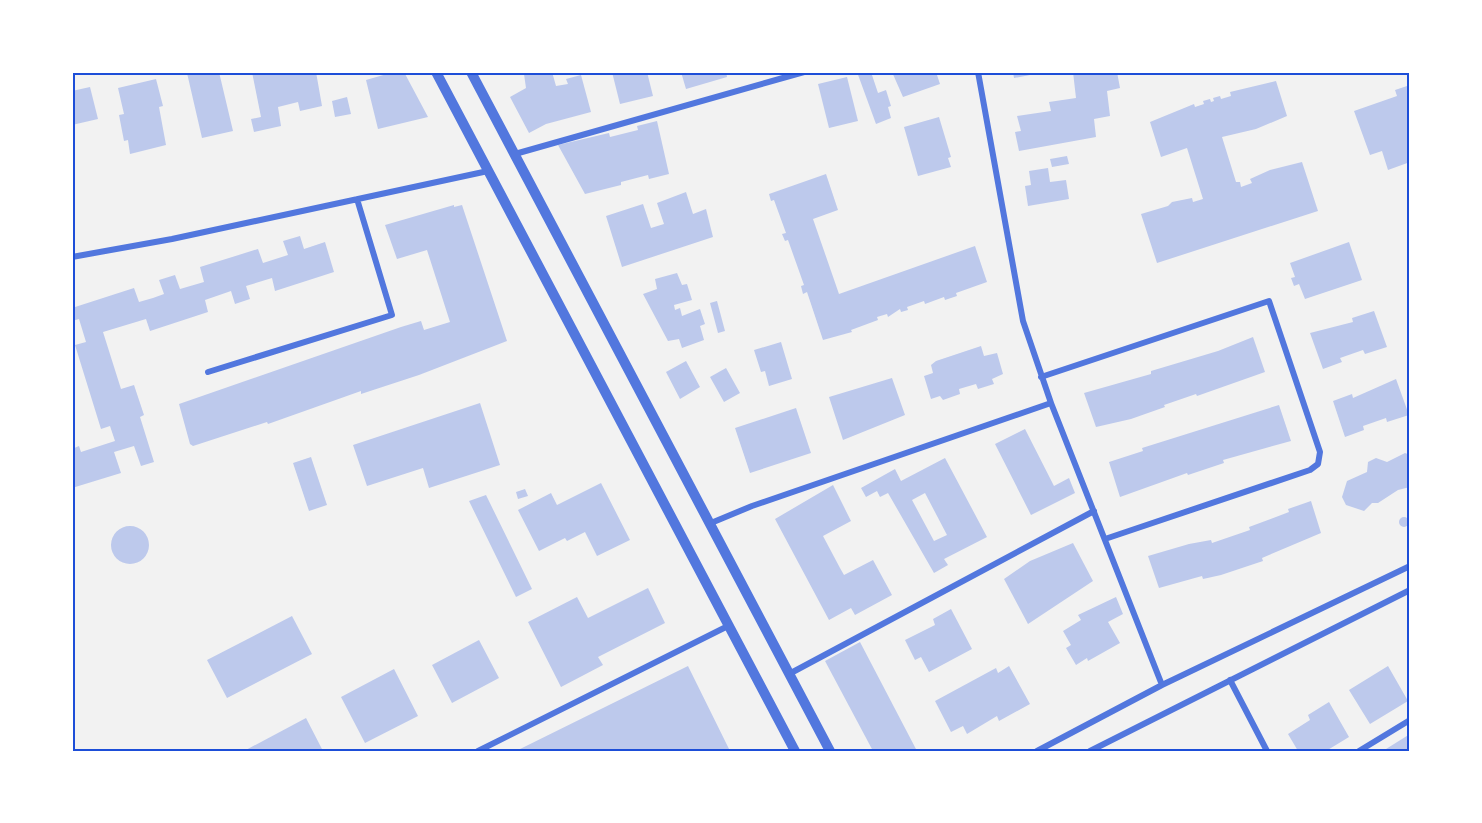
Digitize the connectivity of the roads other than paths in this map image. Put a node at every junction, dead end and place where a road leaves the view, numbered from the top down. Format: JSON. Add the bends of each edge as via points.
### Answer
{"nodes":[{"id":1,"x":436,"y":72,"type":"edge"},
{"id":2,"x":471,"y":72,"type":"edge"},
{"id":3,"x":804,"y":72,"type":"edge"},
{"id":4,"x":978,"y":72,"type":"edge"},
{"id":5,"x":515,"y":154,"type":"junction"},
{"id":6,"x":488,"y":171,"type":"junction"},
{"id":7,"x":357,"y":200,"type":"junction"},
{"id":8,"x":72,"y":257,"type":"edge"},
{"id":9,"x":208,"y":372,"type":"dead end"},
{"id":10,"x":1041,"y":377,"type":"junction"},
{"id":11,"x":1051,"y":403,"type":"junction"},
{"id":12,"x":1094,"y":511,"type":"junction"},
{"id":13,"x":711,"y":523,"type":"junction"},
{"id":14,"x":1105,"y":539,"type":"junction"},
{"id":15,"x":1410,"y":566,"type":"edge"},
{"id":16,"x":1410,"y":590,"type":"edge"},
{"id":17,"x":730,"y":624,"type":"junction"},
{"id":18,"x":789,"y":674,"type":"junction"},
{"id":19,"x":1230,"y":680,"type":"junction"},
{"id":20,"x":1162,"y":685,"type":"junction"},
{"id":21,"x":1410,"y":720,"type":"edge"},
{"id":22,"x":478,"y":751,"type":"edge"},
{"id":23,"x":795,"y":751,"type":"edge"},
{"id":24,"x":831,"y":751,"type":"edge"},
{"id":25,"x":1037,"y":751,"type":"edge"},
{"id":26,"x":1090,"y":751,"type":"edge"},
{"id":27,"x":1267,"y":751,"type":"edge"},
{"id":28,"x":1359,"y":751,"type":"edge"}],
"edges":[{"from":1,"to":6,"type":"street"},
{"from":2,"to":5,"type":"street"},
{"from":3,"to":5,"type":"street"},
{"from":4,"to":10,"type":"street","via":[[1014,281]]},
{"from":5,"to":13,"type":"street"},
{"from":6,"to":7,"type":"street"},
{"from":6,"to":17,"type":"street"},
{"from":7,"to":8,"type":"street"},
{"from":7,"to":9,"type":"street","via":[[392,315]]},
{"from":10,"to":11,"type":"street"},
{"from":10,"to":14,"type":"street","via":[[1269,301],[1320,452],[1318,464],[1310,470]]},
{"from":11,"to":12,"type":"street"},
{"from":11,"to":13,"type":"street"},
{"from":12,"to":14,"type":"street"},
{"from":12,"to":18,"type":"street"},
{"from":13,"to":18,"type":"street"},
{"from":14,"to":20,"type":"street"},
{"from":15,"to":20,"type":"street"},
{"from":16,"to":19,"type":"street"},
{"from":17,"to":22,"type":"street"},
{"from":17,"to":23,"type":"street"},
{"from":18,"to":24,"type":"street"},
{"from":19,"to":26,"type":"street"},
{"from":19,"to":27,"type":"street"},
{"from":20,"to":25,"type":"street"},
{"from":21,"to":28,"type":"street"}]}
